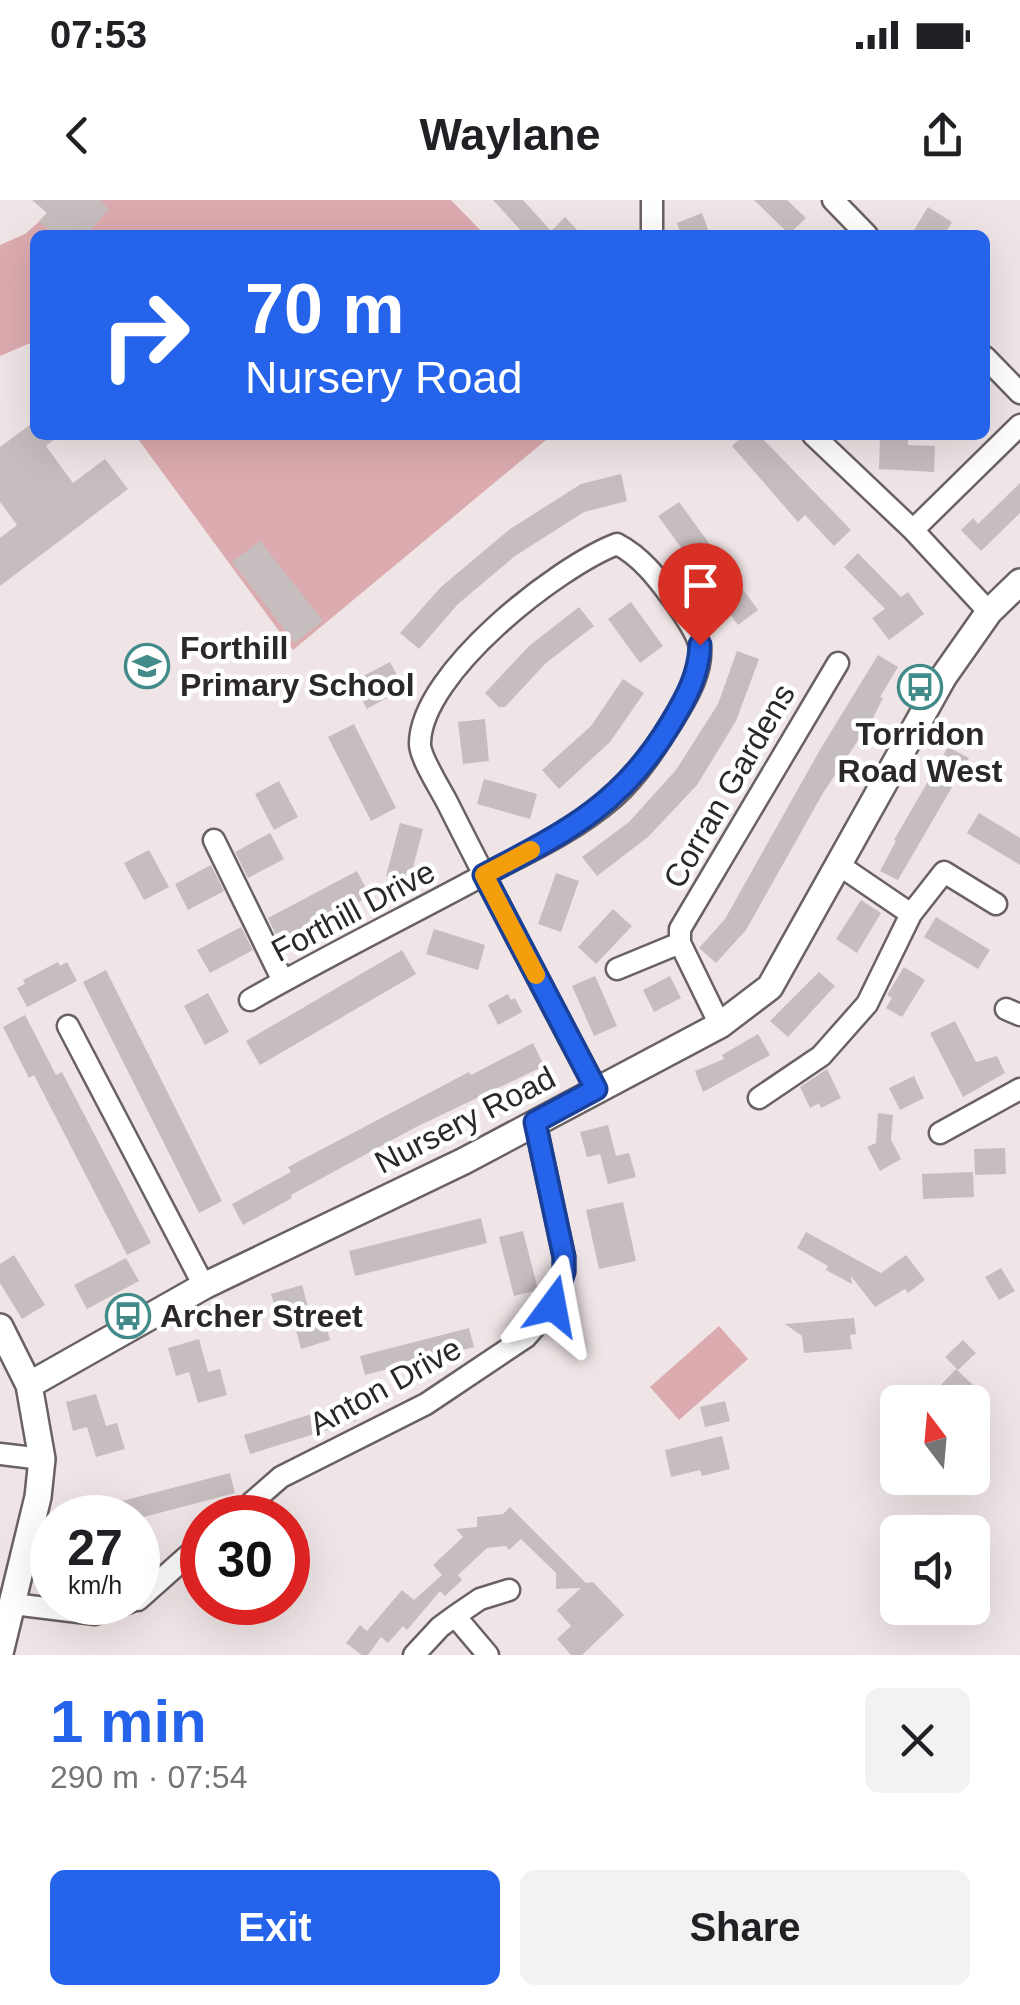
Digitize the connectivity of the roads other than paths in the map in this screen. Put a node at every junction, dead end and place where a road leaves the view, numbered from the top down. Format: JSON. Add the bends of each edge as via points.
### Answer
{"nodes":[{"id":1,"x":652,"y":200,"type":"edge"},
{"id":2,"x":833,"y":200,"type":"edge"},
{"id":3,"x":652,"y":230,"type":"edge"},
{"id":4,"x":862,"y":230,"type":"edge"},
{"id":5,"x":990,"y":362,"type":"edge"},
{"id":6,"x":1020,"y":393,"type":"edge"},
{"id":7,"x":1020,"y":425,"type":"edge"},
{"id":8,"x":818,"y":440,"type":"edge"},
{"id":9,"x":912,"y":530,"type":"junction"},
{"id":10,"x":1020,"y":582,"type":"edge"},
{"id":11,"x":989,"y":612,"type":"junction"},
{"id":12,"x":838,"y":662,"type":"dead end"},
{"id":13,"x":214,"y":840,"type":"dead end"},
{"id":14,"x":838,"y":865,"type":"junction"},
{"id":15,"x":484,"y":875,"type":"junction"},
{"id":16,"x":996,"y":904,"type":"dead end"},
{"id":17,"x":912,"y":914,"type":"junction"},
{"id":18,"x":680,"y":943,"type":"junction"},
{"id":19,"x":617,"y":969,"type":"dead end"},
{"id":20,"x":284,"y":981,"type":"junction"},
{"id":21,"x":250,"y":1000,"type":"dead end"},
{"id":22,"x":720,"y":1024,"type":"junction"},
{"id":23,"x":68,"y":1026,"type":"dead end"},
{"id":24,"x":596,"y":1089,"type":"junction"},
{"id":25,"x":1020,"y":1090,"type":"edge"},
{"id":26,"x":759,"y":1098,"type":"dead end"},
{"id":27,"x":535,"y":1122,"type":"junction"},
{"id":28,"x":940,"y":1133,"type":"dead end"},
{"id":29,"x":204,"y":1286,"type":"junction"},
{"id":30,"x":0,"y":1326,"type":"edge"},
{"id":31,"x":28,"y":1385,"type":"junction"},
{"id":32,"x":0,"y":1456,"type":"edge"},
{"id":33,"x":42,"y":1459,"type":"junction"},
{"id":34,"x":260,"y":1495,"type":"edge"},
{"id":35,"x":180,"y":1563,"type":"edge"},
{"id":36,"x":160,"y":1580,"type":"edge"},
{"id":37,"x":509,"y":1590,"type":"dead end"},
{"id":38,"x":14,"y":1604,"type":"junction"},
{"id":39,"x":30,"y":1606,"type":"edge"},
{"id":40,"x":455,"y":1616,"type":"junction"},
{"id":41,"x":0,"y":1654,"type":"edge"},
{"id":42,"x":414,"y":1655,"type":"edge"},
{"id":43,"x":488,"y":1655,"type":"edge"}],
"edges":[{"from":1,"to":3,"type":"street"},
{"from":2,"to":4,"type":"street"},
{"from":5,"to":6,"type":"street"},
{"from":7,"to":9,"type":"street"},
{"from":8,"to":9,"type":"street"},
{"from":9,"to":11,"type":"street"},
{"from":10,"to":11,"type":"street","name":"Nursery Road"},
{"from":11,"to":14,"type":"street","name":"Nursery Road","via":[[944,676]]},
{"from":12,"to":18,"type":"street","name":"Corran Gardens","via":[[680,929]]},
{"from":13,"to":20,"type":"street"},
{"from":14,"to":17,"type":"street"},
{"from":14,"to":22,"type":"street","name":"Nursery Road","via":[[770,987]]},
{"from":15,"to":15,"type":"street","name":"Forthill Drive","via":[[419,746],[428,709],[453,670],[519,606],[588,555],[617,544],[657,579],[700,645],[687,697],[616,796],[560,836]]},
{"from":15,"to":20,"type":"street","name":"Forthill Drive"},
{"from":15,"to":24,"type":"street","name":"Forthill Drive"},
{"from":16,"to":17,"type":"street","via":[[944,872]]},
{"from":17,"to":26,"type":"street","via":[[868,1004],[821,1056]]},
{"from":18,"to":19,"type":"street","name":"Corran Gardens"},
{"from":18,"to":22,"type":"street","name":"Corran Gardens"},
{"from":20,"to":21,"type":"street","name":"Forthill Drive"},
{"from":22,"to":24,"type":"street","name":"Nursery Road"},
{"from":23,"to":29,"type":"street"},
{"from":24,"to":27,"type":"street","name":"Nursery Road"},
{"from":25,"to":28,"type":"street"},
{"from":27,"to":29,"type":"street","name":"Nursery Road"},
{"from":27,"to":34,"type":"street","name":"Anton Drive","via":[[564,1257],[553,1306],[526,1337],[426,1404],[281,1477]]},
{"from":29,"to":31,"type":"street","name":"Nursery Road"},
{"from":30,"to":31,"type":"street"},
{"from":31,"to":33,"type":"street"},
{"from":32,"to":33,"type":"street"},
{"from":33,"to":38,"type":"street"},
{"from":35,"to":36,"type":"street"},
{"from":37,"to":40,"type":"street"},
{"from":38,"to":39,"type":"street"},
{"from":38,"to":41,"type":"street"},
{"from":40,"to":42,"type":"street"},
{"from":40,"to":43,"type":"street"}]}
